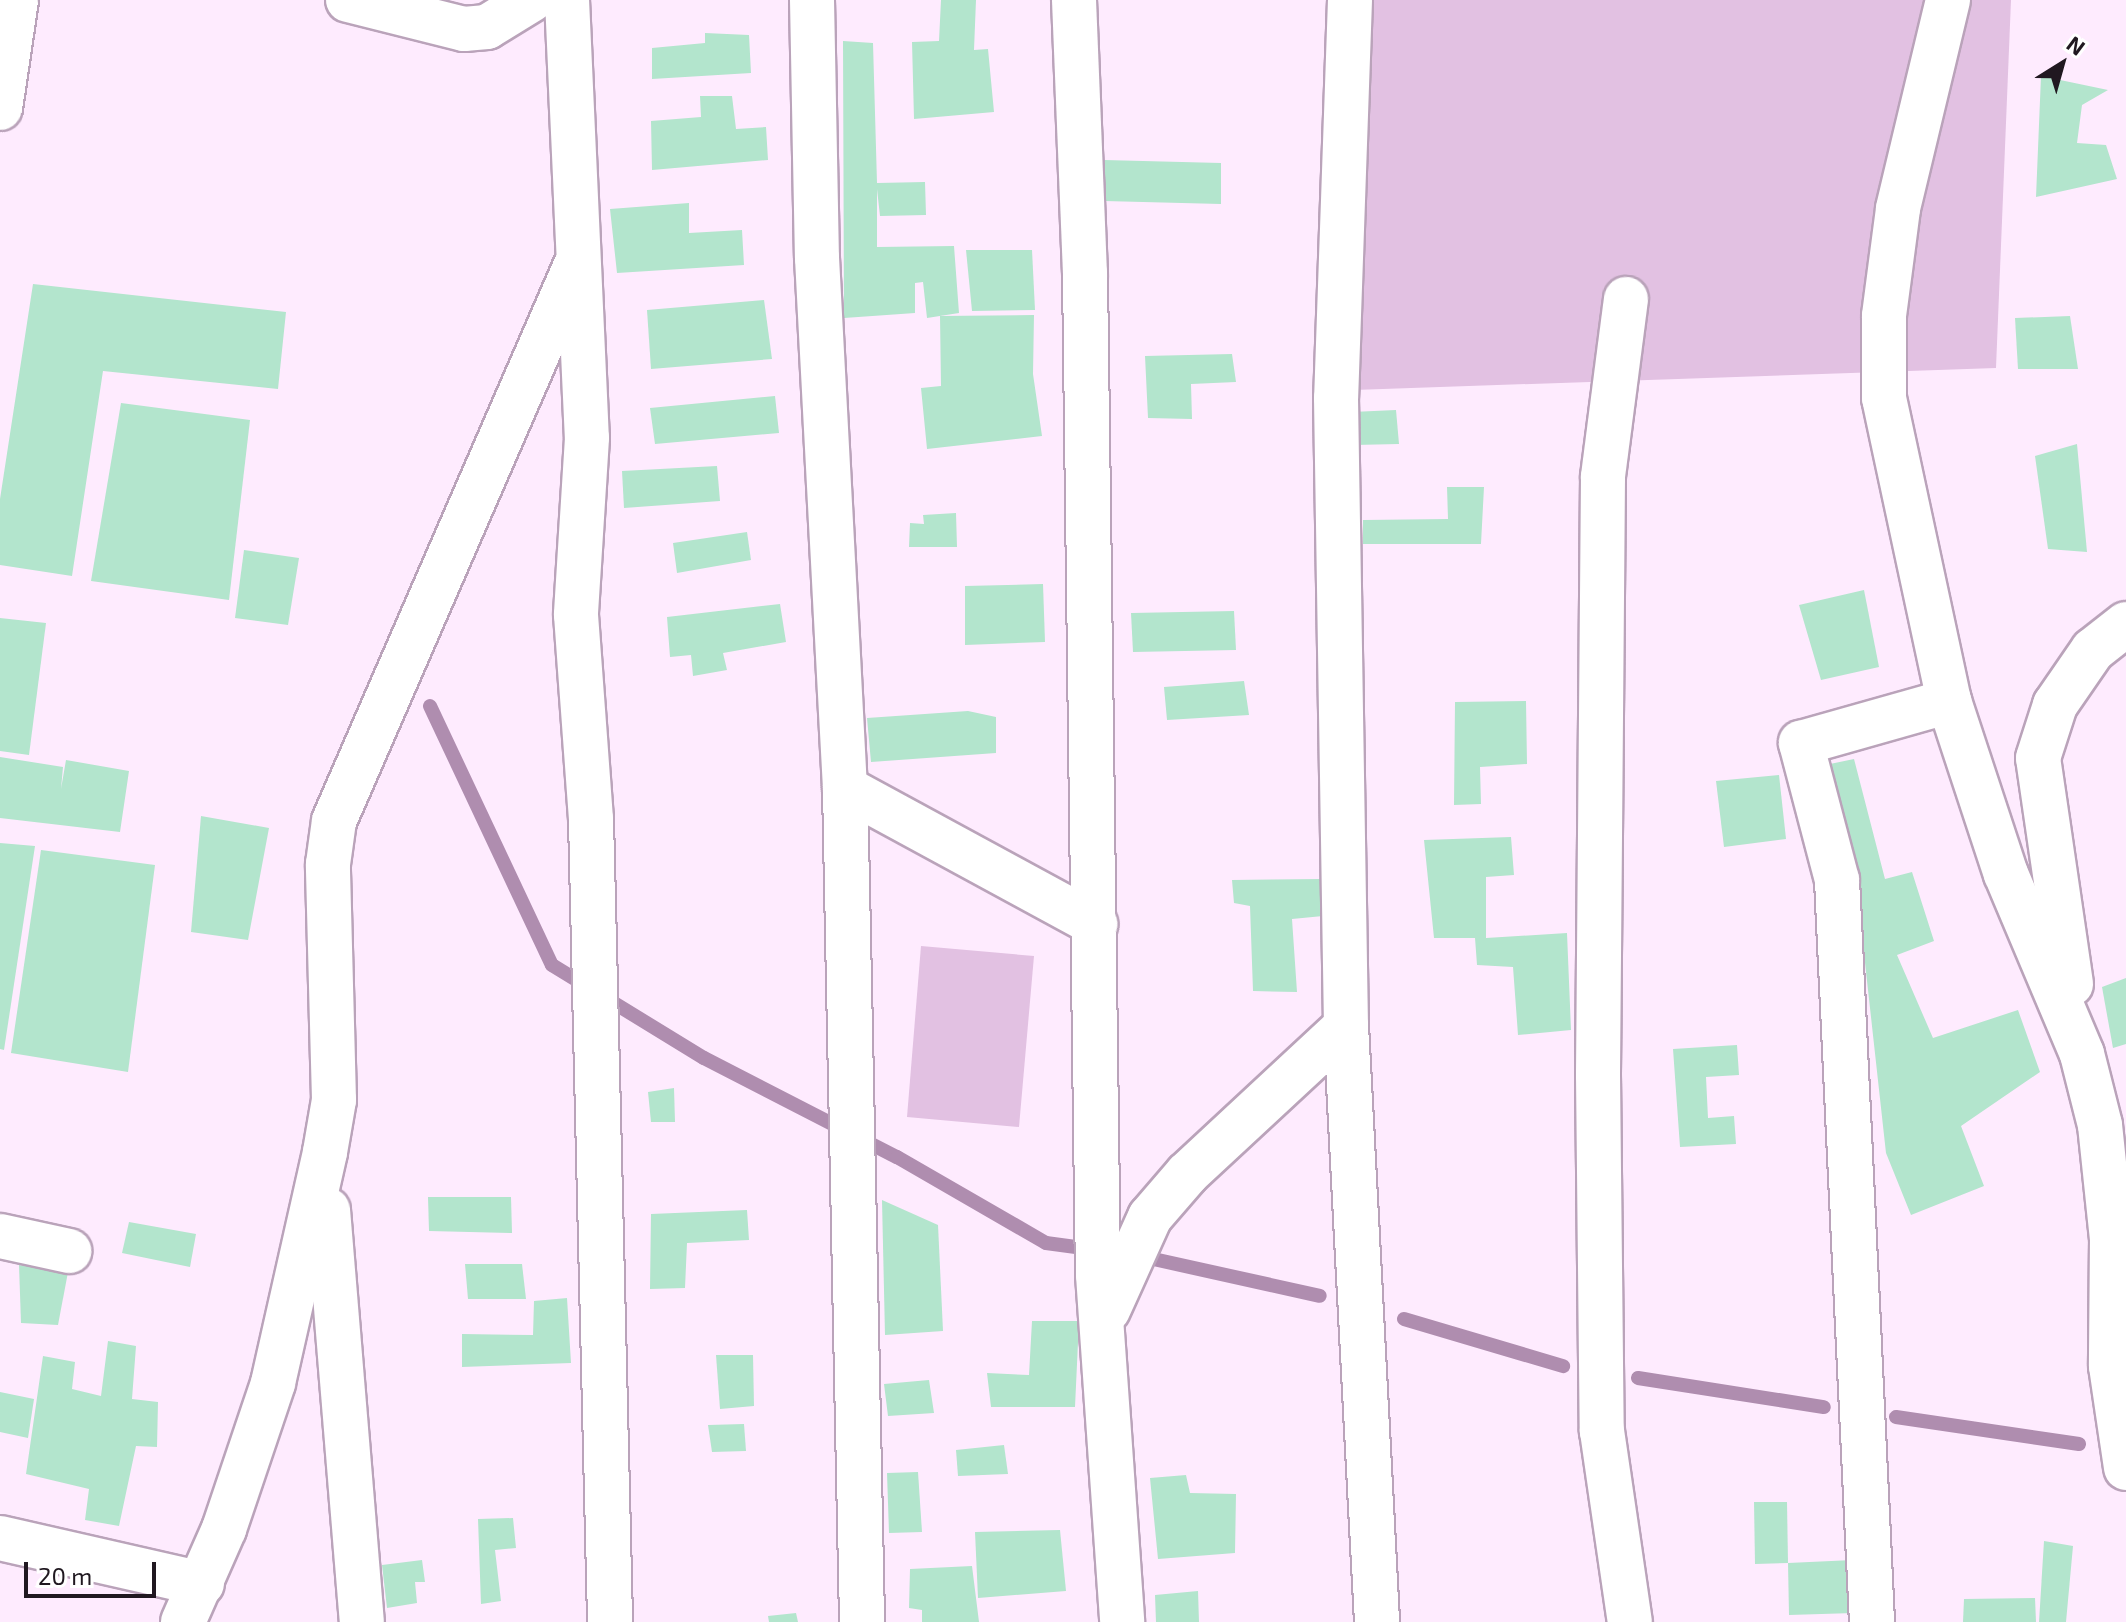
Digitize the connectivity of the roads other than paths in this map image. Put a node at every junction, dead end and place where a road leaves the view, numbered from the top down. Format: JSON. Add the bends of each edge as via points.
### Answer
{"nodes":[{"id":1,"x":16,"y":0,"type":"edge"},
{"id":2,"x":348,"y":0,"type":"edge"},
{"id":3,"x":531,"y":0,"type":"edge"},
{"id":4,"x":567,"y":0,"type":"edge"},
{"id":5,"x":812,"y":0,"type":"edge"},
{"id":6,"x":1074,"y":0,"type":"edge"},
{"id":7,"x":1350,"y":0,"type":"edge"},
{"id":8,"x":1948,"y":0,"type":"edge"},
{"id":9,"x":0,"y":108,"type":"edge"},
{"id":10,"x":580,"y":256,"type":"junction"},
{"id":11,"x":1626,"y":299,"type":"dead end"},
{"id":12,"x":2126,"y":624,"type":"edge"},
{"id":13,"x":1949,"y":701,"type":"junction"},
{"id":14,"x":845,"y":788,"type":"junction"},
{"id":15,"x":1095,"y":924,"type":"junction"},
{"id":16,"x":1346,"y":1026,"type":"junction"},
{"id":17,"x":2082,"y":1054,"type":"junction"},
{"id":18,"x":325,"y":1152,"type":"junction"},
{"id":19,"x":0,"y":1236,"type":"edge"},
{"id":20,"x":69,"y":1251,"type":"dead end"},
{"id":21,"x":1103,"y":1324,"type":"junction"},
{"id":22,"x":2125,"y":1461,"type":"edge"},
{"id":23,"x":0,"y":1538,"type":"edge"},
{"id":24,"x":192,"y":1603,"type":"edge"},
{"id":25,"x":362,"y":1622,"type":"edge"},
{"id":26,"x":610,"y":1622,"type":"edge"},
{"id":27,"x":862,"y":1622,"type":"edge"},
{"id":28,"x":1122,"y":1622,"type":"edge"},
{"id":29,"x":1377,"y":1622,"type":"edge"},
{"id":30,"x":1630,"y":1622,"type":"edge"},
{"id":31,"x":1872,"y":1622,"type":"edge"}],
"edges":[{"from":1,"to":9,"type":"street"},
{"from":2,"to":3,"type":"street","via":[[464,29],[487,27]]},
{"from":4,"to":10,"type":"street"},
{"from":5,"to":14,"type":"street","via":[[817,258]]},
{"from":6,"to":15,"type":"street"},
{"from":7,"to":16,"type":"street","via":[[1336,398]]},
{"from":8,"to":13,"type":"street","via":[[1898,209],[1884,343],[1884,398]]},
{"from":10,"to":18,"type":"street","via":[[334,821],[328,864],[334,1100]]},
{"from":10,"to":26,"type":"street","via":[[587,438],[576,615],[591,819]]},
{"from":11,"to":30,"type":"street","via":[[1603,477],[1598,1075],[1602,1431]]},
{"from":12,"to":17,"type":"street","via":[[2093,650],[2055,705],[2038,758]]},
{"from":13,"to":17,"type":"street","via":[[2006,874]]},
{"from":13,"to":31,"type":"street","via":[[1801,743],[1837,880]]},
{"from":14,"to":15,"type":"street"},
{"from":14,"to":27,"type":"street"},
{"from":15,"to":21,"type":"street"},
{"from":16,"to":21,"type":"street","via":[[1187,1174],[1150,1217]]},
{"from":16,"to":29,"type":"street"},
{"from":17,"to":22,"type":"street","via":[[2100,1125],[2112,1239],[2111,1366]]},
{"from":18,"to":24,"type":"street","via":[[273,1383]]},
{"from":18,"to":25,"type":"street"},
{"from":19,"to":20,"type":"street"},
{"from":21,"to":28,"type":"street"},
{"from":23,"to":24,"type":"street"}]}
